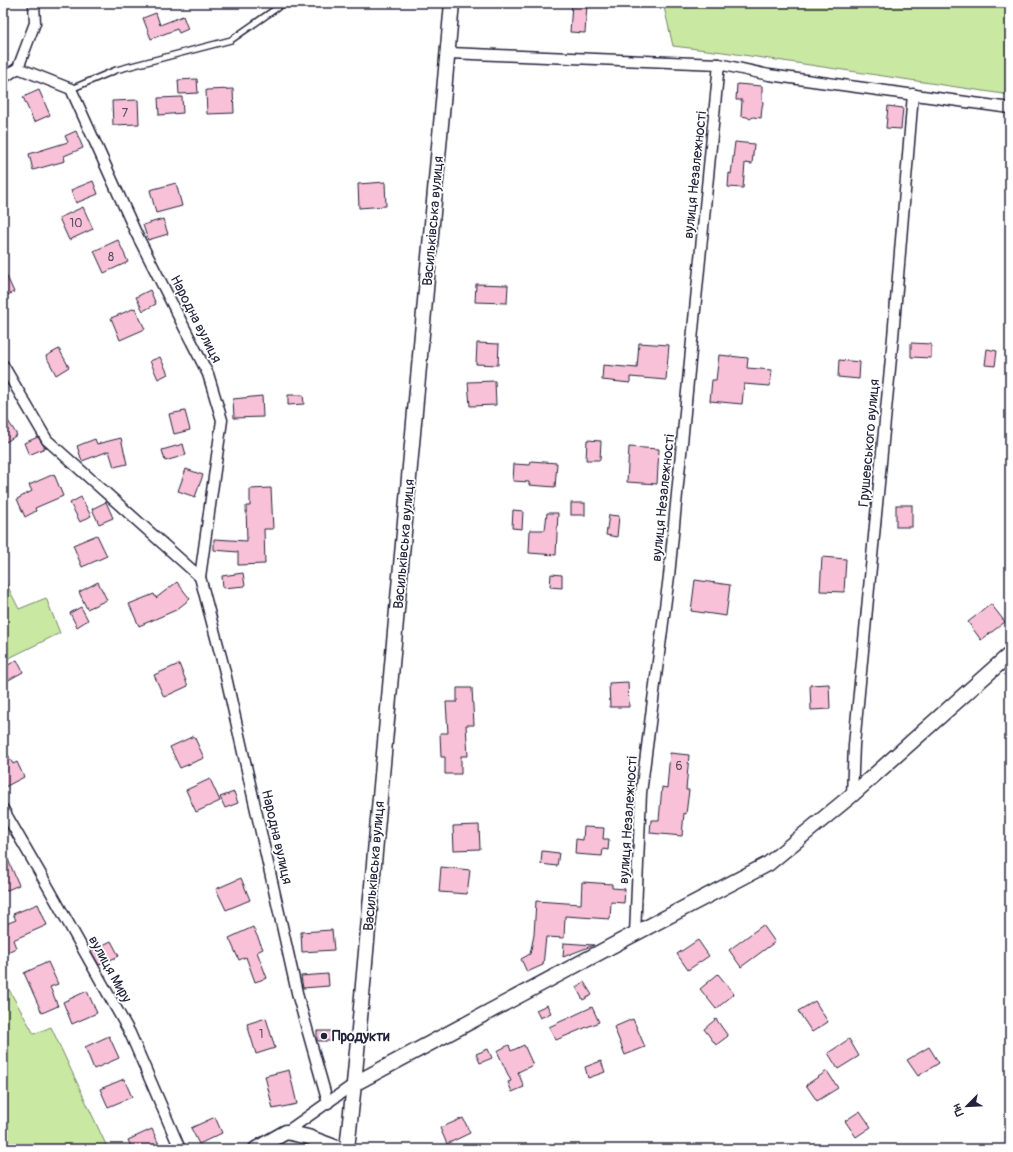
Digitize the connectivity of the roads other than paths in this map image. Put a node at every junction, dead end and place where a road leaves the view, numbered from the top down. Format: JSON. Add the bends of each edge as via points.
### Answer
{"nodes":[{"id":1,"x":34,"y":3,"type":"edge"},
{"id":2,"x":284,"y":3,"type":"edge"},
{"id":3,"x":452,"y":3,"type":"edge"},
{"id":4,"x":448,"y":53,"type":"junction"},
{"id":5,"x":720,"y":64,"type":"junction"},
{"id":6,"x":18,"y":68,"type":"junction"},
{"id":7,"x":3,"y":78,"type":"edge"},
{"id":8,"x":71,"y":89,"type":"junction"},
{"id":9,"x":913,"y":94,"type":"junction"},
{"id":10,"x":1010,"y":108,"type":"edge"},
{"id":11,"x":3,"y":364,"type":"edge"},
{"id":12,"x":200,"y":577,"type":"junction"},
{"id":13,"x":1010,"y":654,"type":"edge"},
{"id":14,"x":852,"y":795,"type":"junction"},
{"id":15,"x":3,"y":809,"type":"edge"},
{"id":16,"x":635,"y":934,"type":"junction"},
{"id":17,"x":354,"y":1084,"type":"junction"},
{"id":18,"x":328,"y":1103,"type":"junction"},
{"id":19,"x":286,"y":1132,"type":"junction"},
{"id":20,"x":180,"y":1149,"type":"edge"},
{"id":21,"x":256,"y":1149,"type":"edge"},
{"id":22,"x":340,"y":1149,"type":"edge"},
{"id":23,"x":347,"y":1149,"type":"edge"}],
"edges":[{"from":1,"to":6,"type":"street","via":[[35,23]]},
{"from":2,"to":8,"type":"lane","via":[[231,40],[116,70]]},
{"from":3,"to":4,"type":"street","name":"Васильківська вулиця"},
{"from":4,"to":5,"type":"street"},
{"from":4,"to":17,"type":"street","name":"Васильківська вулиця"},
{"from":5,"to":9,"type":"street","via":[[769,75]]},
{"from":5,"to":16,"type":"street","name":"вулиця Незалежності","via":[[669,576],[641,794]]},
{"from":6,"to":7,"type":"street"},
{"from":6,"to":8,"type":"street"},
{"from":8,"to":12,"type":"street","name":"Народна вулиця","via":[[136,233],[208,374],[222,420]]},
{"from":9,"to":10,"type":"street"},
{"from":9,"to":14,"type":"street","name":"Грушевського вулиця","via":[[893,337],[854,745]]},
{"from":11,"to":12,"type":"street","via":[[47,440]]},
{"from":12,"to":18,"type":"street","name":"Народна вулиця","via":[[224,668],[298,997]]},
{"from":13,"to":14,"type":"street"},
{"from":14,"to":16,"type":"street","via":[[768,864]]},
{"from":15,"to":20,"type":"street","name":"вулиця Миру","via":[[130,1033]]},
{"from":16,"to":17,"type":"street"},
{"from":17,"to":18,"type":"street"},
{"from":17,"to":23,"type":"street","name":"Васильківська вулиця"},
{"from":18,"to":19,"type":"street"},
{"from":19,"to":21,"type":"street"},
{"from":19,"to":22,"type":"street"}]}
